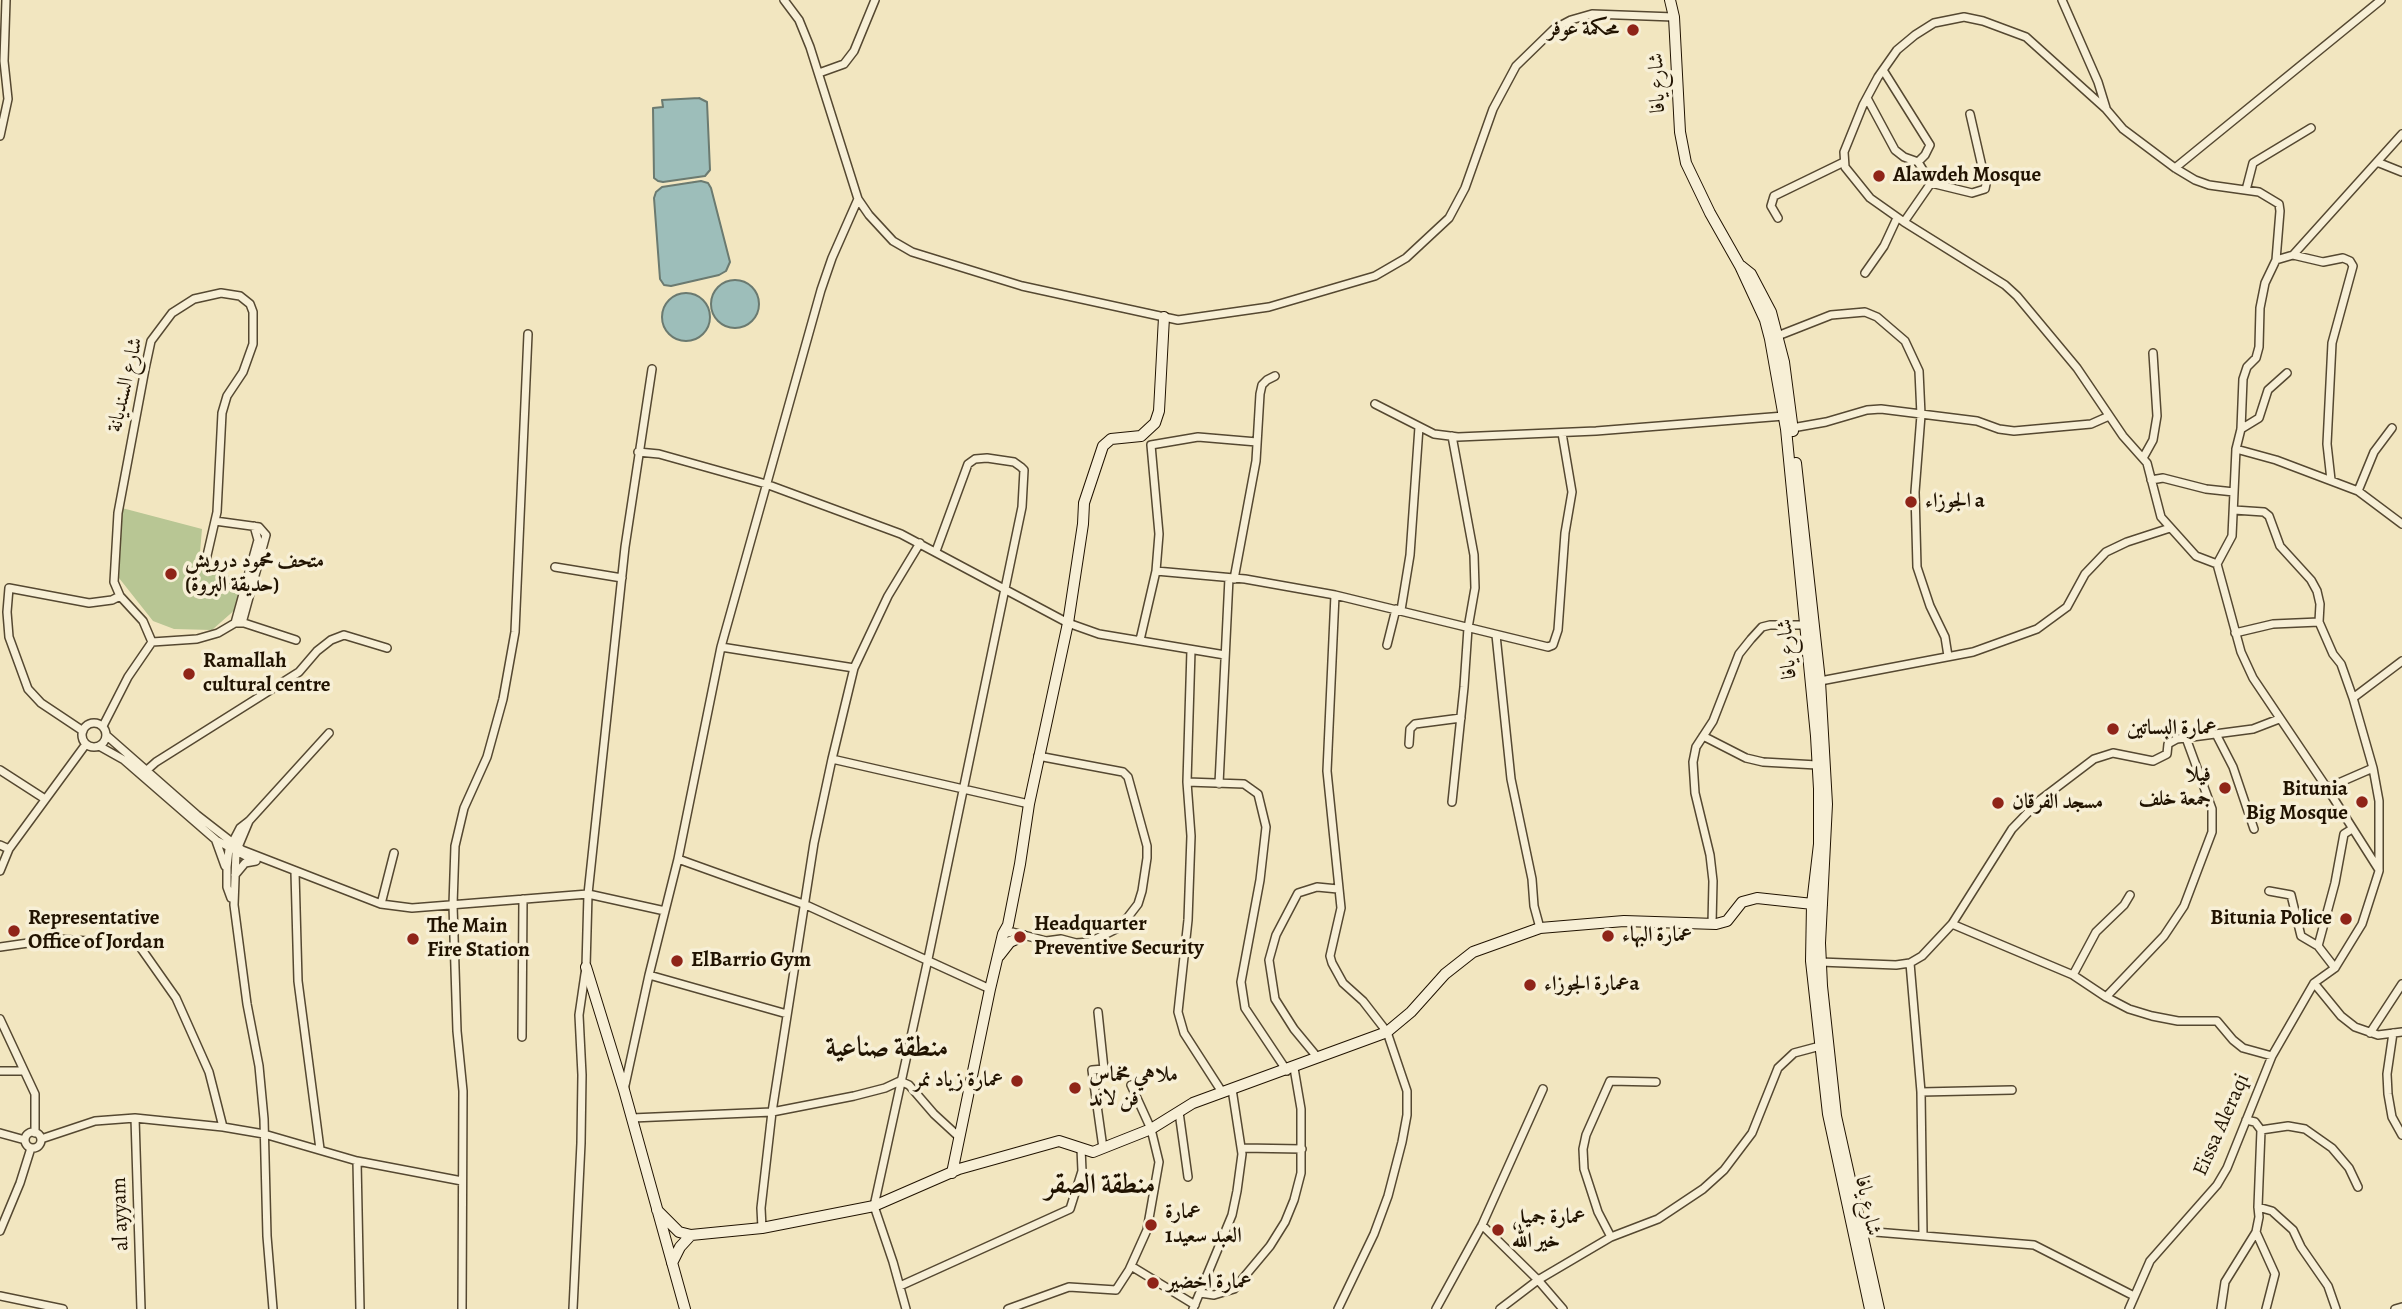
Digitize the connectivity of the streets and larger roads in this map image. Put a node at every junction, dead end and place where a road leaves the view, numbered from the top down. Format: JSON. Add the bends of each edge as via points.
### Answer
{"nodes":[{"id":1,"x":6,"y":0,"type":"edge"},
{"id":2,"x":784,"y":0,"type":"edge"},
{"id":3,"x":875,"y":0,"type":"edge"},
{"id":4,"x":2062,"y":0,"type":"edge"},
{"id":5,"x":2381,"y":0,"type":"edge"},
{"id":6,"x":1670,"y":1,"type":"edge"},
{"id":7,"x":1674,"y":17,"type":"junction"},
{"id":8,"x":1883,"y":70,"type":"junction"},
{"id":9,"x":819,"y":73,"type":"junction"},
{"id":10,"x":1867,"y":98,"type":"junction"},
{"id":11,"x":2106,"y":108,"type":"junction"},
{"id":12,"x":1970,"y":114,"type":"dead end"},
{"id":13,"x":2311,"y":128,"type":"dead end"},
{"id":14,"x":2402,"y":134,"type":"edge"},
{"id":15,"x":0,"y":136,"type":"edge"},
{"id":16,"x":1844,"y":162,"type":"junction"},
{"id":17,"x":1918,"y":162,"type":"junction"},
{"id":18,"x":2377,"y":162,"type":"junction"},
{"id":19,"x":2175,"y":168,"type":"junction"},
{"id":20,"x":2402,"y":172,"type":"edge"},
{"id":21,"x":1931,"y":183,"type":"junction"},
{"id":22,"x":2245,"y":190,"type":"junction"},
{"id":23,"x":859,"y":199,"type":"junction"},
{"id":24,"x":1778,"y":218,"type":"dead end"},
{"id":25,"x":1900,"y":220,"type":"junction"},
{"id":26,"x":2293,"y":255,"type":"junction"},
{"id":27,"x":2276,"y":260,"type":"junction"},
{"id":28,"x":1865,"y":273,"type":"dead end"},
{"id":29,"x":1164,"y":317,"type":"junction"},
{"id":30,"x":528,"y":334,"type":"dead end"},
{"id":31,"x":1774,"y":337,"type":"junction"},
{"id":32,"x":2153,"y":353,"type":"dead end"},
{"id":33,"x":652,"y":369,"type":"dead end"},
{"id":34,"x":2287,"y":373,"type":"dead end"},
{"id":35,"x":1275,"y":376,"type":"dead end"},
{"id":36,"x":1375,"y":404,"type":"dead end"},
{"id":37,"x":1921,"y":415,"type":"junction"},
{"id":38,"x":1784,"y":416,"type":"junction"},
{"id":39,"x":2109,"y":416,"type":"junction"},
{"id":40,"x":1419,"y":427,"type":"junction"},
{"id":41,"x":1792,"y":428,"type":"junction"},
{"id":42,"x":2392,"y":428,"type":"dead end"},
{"id":43,"x":2241,"y":429,"type":"junction"},
{"id":44,"x":1562,"y":433,"type":"junction"},
{"id":45,"x":1452,"y":436,"type":"junction"},
{"id":46,"x":1257,"y":442,"type":"junction"},
{"id":47,"x":2236,"y":449,"type":"junction"},
{"id":48,"x":638,"y":452,"type":"junction"},
{"id":49,"x":2143,"y":458,"type":"junction"},
{"id":50,"x":2151,"y":480,"type":"junction"},
{"id":51,"x":2331,"y":480,"type":"junction"},
{"id":52,"x":766,"y":484,"type":"junction"},
{"id":53,"x":2358,"y":491,"type":"junction"},
{"id":54,"x":2234,"y":492,"type":"junction"},
{"id":55,"x":2234,"y":510,"type":"junction"},
{"id":56,"x":215,"y":521,"type":"junction"},
{"id":57,"x":2402,"y":524,"type":"edge"},
{"id":58,"x":2170,"y":528,"type":"junction"},
{"id":59,"x":920,"y":543,"type":"junction"},
{"id":60,"x":936,"y":551,"type":"junction"},
{"id":61,"x":206,"y":560,"type":"dead end"},
{"id":62,"x":2217,"y":564,"type":"junction"},
{"id":63,"x":555,"y":567,"type":"dead end"},
{"id":64,"x":1156,"y":571,"type":"junction"},
{"id":65,"x":622,"y":578,"type":"junction"},
{"id":66,"x":1231,"y":579,"type":"junction"},
{"id":67,"x":1004,"y":588,"type":"junction"},
{"id":68,"x":1335,"y":594,"type":"junction"},
{"id":69,"x":120,"y":596,"type":"junction"},
{"id":70,"x":1398,"y":610,"type":"junction"},
{"id":71,"x":2319,"y":622,"type":"junction"},
{"id":72,"x":238,"y":623,"type":"junction"},
{"id":73,"x":1068,"y":623,"type":"junction"},
{"id":74,"x":1805,"y":625,"type":"junction"},
{"id":75,"x":1468,"y":628,"type":"junction"},
{"id":76,"x":2235,"y":633,"type":"junction"},
{"id":77,"x":1496,"y":635,"type":"junction"},
{"id":78,"x":296,"y":640,"type":"dead end"},
{"id":79,"x":1140,"y":640,"type":"junction"},
{"id":80,"x":152,"y":642,"type":"junction"},
{"id":81,"x":1387,"y":645,"type":"dead end"},
{"id":82,"x":721,"y":648,"type":"junction"},
{"id":83,"x":387,"y":649,"type":"dead end"},
{"id":84,"x":1191,"y":650,"type":"junction"},
{"id":85,"x":1225,"y":655,"type":"junction"},
{"id":86,"x":1948,"y":656,"type":"junction"},
{"id":87,"x":2402,"y":662,"type":"edge"},
{"id":88,"x":854,"y":668,"type":"junction"},
{"id":89,"x":1815,"y":682,"type":"junction"},
{"id":90,"x":2353,"y":698,"type":"junction"},
{"id":91,"x":1461,"y":718,"type":"junction"},
{"id":92,"x":2278,"y":719,"type":"junction"},
{"id":93,"x":103,"y":726,"type":"junction"},
{"id":94,"x":83,"y":731,"type":"junction"},
{"id":95,"x":329,"y":733,"type":"dead end"},
{"id":96,"x":2216,"y":734,"type":"junction"},
{"id":97,"x":106,"y":735,"type":"junction"},
{"id":98,"x":1703,"y":736,"type":"junction"},
{"id":99,"x":2186,"y":738,"type":"junction"},
{"id":100,"x":86,"y":744,"type":"junction"},
{"id":101,"x":1409,"y":744,"type":"dead end"},
{"id":102,"x":99,"y":746,"type":"junction"},
{"id":103,"x":1038,"y":756,"type":"junction"},
{"id":104,"x":832,"y":759,"type":"junction"},
{"id":105,"x":1817,"y":765,"type":"junction"},
{"id":106,"x":2373,"y":768,"type":"junction"},
{"id":107,"x":0,"y":770,"type":"edge"},
{"id":108,"x":147,"y":770,"type":"junction"},
{"id":109,"x":1187,"y":782,"type":"junction"},
{"id":110,"x":1219,"y":784,"type":"junction"},
{"id":111,"x":2327,"y":788,"type":"junction"},
{"id":112,"x":963,"y":789,"type":"junction"},
{"id":113,"x":45,"y":799,"type":"junction"},
{"id":114,"x":1452,"y":802,"type":"dead end"},
{"id":115,"x":1029,"y":804,"type":"junction"},
{"id":116,"x":2254,"y":829,"type":"dead end"},
{"id":117,"x":2352,"y":829,"type":"junction"},
{"id":118,"x":243,"y":830,"type":"junction"},
{"id":119,"x":217,"y":836,"type":"junction"},
{"id":120,"x":0,"y":845,"type":"edge"},
{"id":121,"x":234,"y":848,"type":"junction"},
{"id":122,"x":9,"y":849,"type":"junction"},
{"id":123,"x":251,"y":853,"type":"junction"},
{"id":124,"x":394,"y":853,"type":"dead end"},
{"id":125,"x":678,"y":859,"type":"junction"},
{"id":126,"x":257,"y":861,"type":"junction"},
{"id":127,"x":0,"y":871,"type":"edge"},
{"id":128,"x":2379,"y":871,"type":"junction"},
{"id":129,"x":226,"y":872,"type":"junction"},
{"id":130,"x":295,"y":872,"type":"junction"},
{"id":131,"x":233,"y":879,"type":"junction"},
{"id":132,"x":1338,"y":889,"type":"junction"},
{"id":133,"x":2269,"y":891,"type":"dead end"},
{"id":134,"x":588,"y":894,"type":"junction"},
{"id":135,"x":2130,"y":895,"type":"dead end"},
{"id":136,"x":523,"y":899,"type":"junction"},
{"id":137,"x":381,"y":904,"type":"junction"},
{"id":138,"x":234,"y":905,"type":"junction"},
{"id":139,"x":453,"y":905,"type":"junction"},
{"id":140,"x":806,"y":905,"type":"junction"},
{"id":141,"x":1817,"y":905,"type":"junction"},
{"id":142,"x":665,"y":911,"type":"junction"},
{"id":143,"x":1712,"y":924,"type":"junction"},
{"id":144,"x":1952,"y":924,"type":"junction"},
{"id":145,"x":1540,"y":928,"type":"junction"},
{"id":146,"x":1012,"y":933,"type":"junction"},
{"id":147,"x":2318,"y":946,"type":"junction"},
{"id":148,"x":2,"y":948,"type":"edge"},
{"id":149,"x":928,"y":959,"type":"junction"},
{"id":150,"x":1820,"y":962,"type":"junction"},
{"id":151,"x":1910,"y":963,"type":"junction"},
{"id":152,"x":586,"y":967,"type":"junction"},
{"id":153,"x":2335,"y":968,"type":"junction"},
{"id":154,"x":649,"y":975,"type":"junction"},
{"id":155,"x":2073,"y":975,"type":"junction"},
{"id":156,"x":2314,"y":983,"type":"junction"},
{"id":157,"x":2402,"y":984,"type":"edge"},
{"id":158,"x":990,"y":989,"type":"junction"},
{"id":159,"x":2106,"y":997,"type":"junction"},
{"id":160,"x":1098,"y":1012,"type":"dead end"},
{"id":161,"x":787,"y":1014,"type":"junction"},
{"id":162,"x":0,"y":1019,"type":"edge"},
{"id":163,"x":1387,"y":1032,"type":"junction"},
{"id":164,"x":2402,"y":1032,"type":"edge"},
{"id":165,"x":2370,"y":1033,"type":"junction"},
{"id":166,"x":2393,"y":1033,"type":"junction"},
{"id":167,"x":522,"y":1037,"type":"dead end"},
{"id":168,"x":1824,"y":1045,"type":"junction"},
{"id":169,"x":2273,"y":1056,"type":"junction"},
{"id":170,"x":1318,"y":1058,"type":"junction"},
{"id":171,"x":1290,"y":1069,"type":"junction"},
{"id":172,"x":0,"y":1070,"type":"edge"},
{"id":173,"x":23,"y":1071,"type":"junction"},
{"id":174,"x":900,"y":1081,"type":"junction"},
{"id":175,"x":1656,"y":1082,"type":"dead end"},
{"id":176,"x":1131,"y":1085,"type":"dead end"},
{"id":177,"x":1543,"y":1089,"type":"dead end"},
{"id":178,"x":624,"y":1090,"type":"junction"},
{"id":179,"x":2012,"y":1090,"type":"dead end"},
{"id":180,"x":1227,"y":1091,"type":"junction"},
{"id":181,"x":1921,"y":1092,"type":"junction"},
{"id":182,"x":772,"y":1112,"type":"junction"},
{"id":183,"x":1179,"y":1112,"type":"junction"},
{"id":184,"x":135,"y":1118,"type":"junction"},
{"id":185,"x":632,"y":1118,"type":"junction"},
{"id":186,"x":2246,"y":1120,"type":"junction"},
{"id":187,"x":223,"y":1127,"type":"junction"},
{"id":188,"x":1151,"y":1129,"type":"junction"},
{"id":189,"x":2261,"y":1130,"type":"junction"},
{"id":190,"x":0,"y":1133,"type":"edge"},
{"id":191,"x":34,"y":1133,"type":"junction"},
{"id":192,"x":264,"y":1134,"type":"junction"},
{"id":193,"x":2402,"y":1135,"type":"edge"},
{"id":194,"x":41,"y":1139,"type":"junction"},
{"id":195,"x":26,"y":1140,"type":"junction"},
{"id":196,"x":958,"y":1141,"type":"junction"},
{"id":197,"x":31,"y":1148,"type":"junction"},
{"id":198,"x":1081,"y":1148,"type":"junction"},
{"id":199,"x":1242,"y":1148,"type":"junction"},
{"id":200,"x":320,"y":1149,"type":"junction"},
{"id":201,"x":1102,"y":1149,"type":"junction"},
{"id":202,"x":1302,"y":1149,"type":"junction"},
{"id":203,"x":357,"y":1161,"type":"junction"},
{"id":204,"x":964,"y":1168,"type":"junction"},
{"id":205,"x":952,"y":1172,"type":"junction"},
{"id":206,"x":1188,"y":1177,"type":"dead end"},
{"id":207,"x":462,"y":1181,"type":"junction"},
{"id":208,"x":2358,"y":1187,"type":"dead end"},
{"id":209,"x":874,"y":1206,"type":"junction"},
{"id":210,"x":2258,"y":1207,"type":"junction"},
{"id":211,"x":657,"y":1210,"type":"junction"},
{"id":212,"x":1482,"y":1226,"type":"junction"},
{"id":213,"x":762,"y":1228,"type":"junction"},
{"id":214,"x":0,"y":1231,"type":"edge"},
{"id":215,"x":1863,"y":1231,"type":"junction"},
{"id":216,"x":2256,"y":1232,"type":"junction"},
{"id":217,"x":691,"y":1235,"type":"junction"},
{"id":218,"x":1923,"y":1235,"type":"junction"},
{"id":219,"x":1611,"y":1237,"type":"junction"},
{"id":220,"x":672,"y":1263,"type":"junction"},
{"id":221,"x":1131,"y":1266,"type":"junction"},
{"id":222,"x":1538,"y":1280,"type":"junction"},
{"id":223,"x":900,"y":1286,"type":"junction"},
{"id":224,"x":1200,"y":1293,"type":"junction"},
{"id":225,"x":0,"y":1296,"type":"edge"},
{"id":226,"x":2134,"y":1296,"type":"junction"},
{"id":227,"x":1194,"y":1307,"type":"edge"},
{"id":228,"x":2402,"y":1307,"type":"edge"},
{"id":229,"x":63,"y":1309,"type":"edge"},
{"id":230,"x":141,"y":1309,"type":"edge"},
{"id":231,"x":273,"y":1309,"type":"edge"},
{"id":232,"x":360,"y":1309,"type":"edge"},
{"id":233,"x":462,"y":1309,"type":"edge"},
{"id":234,"x":573,"y":1309,"type":"edge"},
{"id":235,"x":685,"y":1309,"type":"edge"},
{"id":236,"x":906,"y":1309,"type":"edge"},
{"id":237,"x":1008,"y":1309,"type":"edge"},
{"id":238,"x":1338,"y":1309,"type":"edge"},
{"id":239,"x":1436,"y":1309,"type":"edge"},
{"id":240,"x":1500,"y":1309,"type":"edge"},
{"id":241,"x":1563,"y":1309,"type":"edge"},
{"id":242,"x":1870,"y":1309,"type":"edge"},
{"id":243,"x":1879,"y":1309,"type":"edge"},
{"id":244,"x":2129,"y":1309,"type":"edge"},
{"id":245,"x":2221,"y":1309,"type":"edge"},
{"id":246,"x":2266,"y":1309,"type":"edge"},
{"id":247,"x":2336,"y":1309,"type":"edge"},
{"id":248,"x":2395,"y":1309,"type":"edge"}],
"edges":[{"from":1,"to":15,"type":"street","via":[[8,99]]},
{"from":2,"to":9,"type":"street","via":[[799,20]]},
{"from":3,"to":9,"type":"street","via":[[854,51],[844,64]]},
{"from":4,"to":11,"type":"street"},
{"from":5,"to":19,"type":"street"},
{"from":6,"to":7,"type":"street","name":"شارع يافا"},
{"from":7,"to":29,"type":"street","via":[[1592,14],[1554,30],[1516,66],[1493,109],[1465,188],[1449,218],[1406,258],[1375,276],[1269,307],[1195,319]]},
{"from":7,"to":31,"type":"street","name":"شارع يافا","via":[[1676,99],[1686,163]]},
{"from":8,"to":10,"type":"street"},
{"from":8,"to":11,"type":"street","via":[[1915,35],[1934,23],[1964,17],[2026,37]]},
{"from":8,"to":17,"type":"street","via":[[1930,145]]},
{"from":9,"to":23,"type":"street"},
{"from":10,"to":16,"type":"street"},
{"from":10,"to":17,"type":"street","via":[[1895,150]]},
{"from":11,"to":19,"type":"street","via":[[2123,129]]},
{"from":12,"to":21,"type":"street","via":[[1986,189],[1972,193]]},
{"from":13,"to":22,"type":"street","via":[[2253,163]]},
{"from":14,"to":18,"type":"street"},
{"from":16,"to":24,"type":"street","via":[[1774,196],[1770,206]]},
{"from":16,"to":25,"type":"street","via":[[1870,198]]},
{"from":17,"to":21,"type":"street"},
{"from":18,"to":20,"type":"street"},
{"from":18,"to":26,"type":"street"},
{"from":19,"to":22,"type":"street","via":[[2209,185]]},
{"from":21,"to":25,"type":"street"},
{"from":22,"to":27,"type":"street","via":[[2279,204]]},
{"from":23,"to":29,"type":"street","via":[[893,241],[912,252],[1022,286]]},
{"from":23,"to":52,"type":"street","via":[[821,290]]},
{"from":25,"to":28,"type":"street"},
{"from":25,"to":39,"type":"street","via":[[2017,296],[2077,368]]},
{"from":26,"to":27,"type":"street"},
{"from":26,"to":51,"type":"street","via":[[2323,262],[2343,258],[2353,266],[2332,343],[2327,444]]},
{"from":27,"to":43,"type":"street","via":[[2265,283],[2256,358],[2243,379]]},
{"from":29,"to":73,"type":"street","via":[[1159,411],[1155,423],[1141,436],[1111,439],[1099,454],[1083,503]]},
{"from":30,"to":139,"type":"street","via":[[515,632],[487,757],[464,808],[455,846]]},
{"from":31,"to":37,"type":"street","via":[[1845,312],[1877,317],[1905,341],[1919,371]]},
{"from":31,"to":38,"type":"street","name":"شارع يافا"},
{"from":31,"to":41,"type":"street"},
{"from":32,"to":49,"type":"street","via":[[2157,416],[2153,440]]},
{"from":33,"to":48,"type":"street"},
{"from":34,"to":43,"type":"street","via":[[2268,390],[2259,418]]},
{"from":35,"to":46,"type":"street","via":[[1262,385]]},
{"from":36,"to":40,"type":"street"},
{"from":37,"to":39,"type":"street","via":[[1977,421],[2014,431],[2091,424]]},
{"from":37,"to":41,"type":"street","via":[[1867,411]]},
{"from":37,"to":86,"type":"street","via":[[1915,492],[1917,567]]},
{"from":38,"to":44,"type":"street"},
{"from":38,"to":74,"type":"street","name":"شارع يافا"},
{"from":39,"to":49,"type":"street"},
{"from":40,"to":45,"type":"street"},
{"from":40,"to":70,"type":"street","via":[[1410,555]]},
{"from":41,"to":89,"type":"street"},
{"from":42,"to":53,"type":"street","via":[[2374,452]]},
{"from":43,"to":47,"type":"street"},
{"from":44,"to":45,"type":"street"},
{"from":44,"to":77,"type":"street","via":[[1572,492],[1556,641],[1548,647]]},
{"from":45,"to":75,"type":"street","via":[[1474,555],[1475,588]]},
{"from":46,"to":64,"type":"street","via":[[1198,438],[1151,445],[1159,534]]},
{"from":46,"to":66,"type":"street"},
{"from":47,"to":51,"type":"street"},
{"from":47,"to":54,"type":"street"},
{"from":48,"to":52,"type":"street"},
{"from":48,"to":65,"type":"street"},
{"from":49,"to":50,"type":"street"},
{"from":50,"to":54,"type":"street","via":[[2164,478]]},
{"from":50,"to":58,"type":"street","via":[[2161,517]]},
{"from":51,"to":53,"type":"street"},
{"from":52,"to":59,"type":"street"},
{"from":52,"to":82,"type":"street"},
{"from":53,"to":57,"type":"street"},
{"from":54,"to":55,"type":"street"},
{"from":55,"to":62,"type":"street","via":[[2232,536]]},
{"from":55,"to":71,"type":"street","via":[[2269,516],[2280,546],[2317,590]]},
{"from":56,"to":61,"type":"street","name":"شارع السنديانة"},
{"from":56,"to":69,"type":"street","name":"شارع السنديانة","via":[[222,413],[249,358],[254,334],[250,304],[240,296],[221,293],[183,304],[151,341],[118,513],[114,582]]},
{"from":56,"to":72,"type":"street","via":[[254,526],[257,531]]},
{"from":58,"to":62,"type":"street","via":[[2196,556]]},
{"from":58,"to":86,"type":"street","via":[[2106,552],[2085,574],[2067,607],[2036,628],[1973,652]]},
{"from":59,"to":60,"type":"street"},
{"from":59,"to":88,"type":"street","via":[[888,596]]},
{"from":60,"to":67,"type":"street"},
{"from":60,"to":67,"type":"street","via":[[968,464],[975,458],[1014,462],[1024,470],[1022,507]]},
{"from":62,"to":76,"type":"street"},
{"from":63,"to":65,"type":"street"},
{"from":64,"to":66,"type":"street"},
{"from":64,"to":79,"type":"street"},
{"from":65,"to":134,"type":"street"},
{"from":66,"to":68,"type":"street"},
{"from":66,"to":85,"type":"street"},
{"from":67,"to":73,"type":"street"},
{"from":67,"to":112,"type":"street"},
{"from":68,"to":70,"type":"street"},
{"from":68,"to":132,"type":"street","via":[[1327,771]]},
{"from":69,"to":80,"type":"street","via":[[143,621]]},
{"from":69,"to":94,"type":"street","via":[[89,603],[9,588],[9,637],[28,689]]},
{"from":70,"to":75,"type":"street"},
{"from":70,"to":81,"type":"street"},
{"from":71,"to":76,"type":"street","via":[[2273,624]]},
{"from":71,"to":90,"type":"street"},
{"from":72,"to":78,"type":"street"},
{"from":72,"to":80,"type":"street","via":[[197,639]]},
{"from":73,"to":79,"type":"street","via":[[1099,634]]},
{"from":73,"to":103,"type":"street"},
{"from":74,"to":89,"type":"street","name":"شارع يافا"},
{"from":74,"to":98,"type":"street","via":[[1762,627],[1739,654]]},
{"from":75,"to":77,"type":"street"},
{"from":75,"to":91,"type":"street"},
{"from":76,"to":92,"type":"street","via":[[2253,678]]},
{"from":77,"to":145,"type":"street","via":[[1511,779]]},
{"from":79,"to":84,"type":"street"},
{"from":80,"to":93,"type":"street"},
{"from":82,"to":88,"type":"street"},
{"from":82,"to":125,"type":"street"},
{"from":83,"to":108,"type":"street","via":[[344,635],[331,640],[299,672]]},
{"from":84,"to":85,"type":"street"},
{"from":84,"to":109,"type":"street"},
{"from":85,"to":110,"type":"street"},
{"from":86,"to":89,"type":"street"},
{"from":87,"to":90,"type":"street"},
{"from":88,"to":104,"type":"street"},
{"from":89,"to":105,"type":"street","name":"شارع يافا"},
{"from":89,"to":141,"type":"street","via":[[1827,804]]},
{"from":90,"to":106,"type":"street"},
{"from":91,"to":101,"type":"street","via":[[1415,724]]},
{"from":91,"to":114,"type":"street"},
{"from":92,"to":96,"type":"street","via":[[2253,729]]},
{"from":92,"to":111,"type":"street"},
{"from":93,"to":94,"type":"street","via":[[92,723]]},
{"from":93,"to":97,"type":"street"},
{"from":94,"to":100,"type":"street"},
{"from":95,"to":118,"type":"street"},
{"from":96,"to":99,"type":"street"},
{"from":96,"to":116,"type":"street","via":[[2233,767]]},
{"from":97,"to":102,"type":"street"},
{"from":97,"to":108,"type":"street"},
{"from":98,"to":105,"type":"street","via":[[1746,758]]},
{"from":98,"to":143,"type":"street","via":[[1693,762],[1700,820],[1710,855]]},
{"from":99,"to":144,"type":"street","via":[[2168,744],[2166,754],[2153,761],[2104,755],[2040,800],[1997,849]]},
{"from":99,"to":159,"type":"street","via":[[2212,809],[2213,832],[2185,906],[2164,936]]},
{"from":100,"to":102,"type":"street"},
{"from":100,"to":113,"type":"street"},
{"from":102,"to":119,"type":"street","via":[[124,760]]},
{"from":103,"to":115,"type":"street"},
{"from":103,"to":146,"type":"street","via":[[1128,776],[1147,858],[1138,904],[1128,918],[1102,937],[1076,943]]},
{"from":104,"to":112,"type":"street"},
{"from":104,"to":140,"type":"street"},
{"from":105,"to":141,"type":"street","name":"شارع يافا"},
{"from":106,"to":111,"type":"street"},
{"from":106,"to":128,"type":"street","via":[[2379,801]]},
{"from":107,"to":113,"type":"street"},
{"from":108,"to":119,"type":"street"},
{"from":109,"to":110,"type":"street"},
{"from":109,"to":180,"type":"street","via":[[1191,836],[1178,1012],[1184,1032]]},
{"from":110,"to":171,"type":"street","via":[[1244,784],[1258,794],[1265,827],[1241,982],[1245,1008]]},
{"from":111,"to":117,"type":"street"},
{"from":112,"to":115,"type":"street"},
{"from":112,"to":149,"type":"street"},
{"from":113,"to":122,"type":"street"},
{"from":115,"to":146,"type":"street"},
{"from":117,"to":128,"type":"street"},
{"from":117,"to":147,"type":"street","via":[[2344,834]]},
{"from":118,"to":119,"type":"street"},
{"from":118,"to":121,"type":"street"},
{"from":118,"to":123,"type":"street"},
{"from":119,"to":121,"type":"street"},
{"from":119,"to":129,"type":"street"},
{"from":120,"to":122,"type":"street"},
{"from":121,"to":123,"type":"street"},
{"from":121,"to":126,"type":"street"},
{"from":121,"to":129,"type":"street"},
{"from":121,"to":131,"type":"street"},
{"from":122,"to":127,"type":"street"},
{"from":123,"to":130,"type":"street"},
{"from":124,"to":137,"type":"street"},
{"from":125,"to":140,"type":"street"},
{"from":125,"to":142,"type":"street"},
{"from":126,"to":130,"type":"street"},
{"from":126,"to":131,"type":"street","via":[[242,866]]},
{"from":128,"to":153,"type":"street","via":[[2362,924]]},
{"from":129,"to":138,"type":"street"},
{"from":130,"to":137,"type":"street"},
{"from":130,"to":200,"type":"street","via":[[298,981]]},
{"from":131,"to":138,"type":"street"},
{"from":132,"to":163,"type":"street","via":[[1340,908],[1332,963],[1343,983]]},
{"from":132,"to":170,"type":"street","via":[[1317,887],[1298,893],[1276,935],[1269,960],[1275,999]]},
{"from":133,"to":147,"type":"street","via":[[2291,895],[2301,936]]},
{"from":134,"to":136,"type":"street"},
{"from":134,"to":142,"type":"street"},
{"from":134,"to":152,"type":"street"},
{"from":135,"to":155,"type":"street","via":[[2096,932]]},
{"from":136,"to":139,"type":"street"},
{"from":136,"to":167,"type":"street"},
{"from":137,"to":139,"type":"street","via":[[412,908]]},
{"from":138,"to":192,"type":"street","via":[[259,1066]]},
{"from":139,"to":207,"type":"street","via":[[463,1091]]},
{"from":140,"to":149,"type":"street"},
{"from":140,"to":161,"type":"street"},
{"from":141,"to":143,"type":"street","via":[[1748,899],[1727,921]]},
{"from":141,"to":150,"type":"street"},
{"from":141,"to":168,"type":"street","name":"شارع يافا","via":[[1811,961]]},
{"from":142,"to":154,"type":"street"},
{"from":143,"to":145,"type":"street","via":[[1624,921]]},
{"from":144,"to":151,"type":"street","via":[[1930,950]]},
{"from":144,"to":155,"type":"street"},
{"from":145,"to":163,"type":"street","via":[[1473,952]]},
{"from":146,"to":158,"type":"street"},
{"from":147,"to":153,"type":"street"},
{"from":148,"to":187,"type":"street","via":[[56,939],[138,944],[176,998],[209,1072]]},
{"from":149,"to":158,"type":"street"},
{"from":149,"to":174,"type":"street"},
{"from":150,"to":151,"type":"street"},
{"from":150,"to":168,"type":"street"},
{"from":151,"to":181,"type":"street"},
{"from":152,"to":178,"type":"street"},
{"from":152,"to":234,"type":"street","via":[[579,1015],[582,1130]]},
{"from":153,"to":156,"type":"street"},
{"from":154,"to":161,"type":"street"},
{"from":154,"to":178,"type":"street"},
{"from":155,"to":159,"type":"street"},
{"from":156,"to":165,"type":"street","via":[[2341,1016]]},
{"from":156,"to":169,"type":"street","name":"Eissa Aleraqi"},
{"from":157,"to":165,"type":"street"},
{"from":158,"to":196,"type":"street"},
{"from":159,"to":169,"type":"street","via":[[2152,1016],[2217,1021],[2243,1048]]},
{"from":160,"to":201,"type":"street","via":[[1104,1069],[1092,1070]]},
{"from":161,"to":182,"type":"street"},
{"from":162,"to":173,"type":"street"},
{"from":163,"to":170,"type":"street"},
{"from":163,"to":238,"type":"street","via":[[1407,1091],[1407,1115],[1382,1213]]},
{"from":164,"to":166,"type":"street"},
{"from":165,"to":166,"type":"street"},
{"from":166,"to":193,"type":"street","via":[[2388,1094]]},
{"from":168,"to":215,"type":"street"},
{"from":168,"to":219,"type":"street","via":[[1794,1053],[1778,1068],[1752,1133],[1703,1189],[1663,1216]]},
{"from":168,"to":242,"type":"street","name":"شارع يافا","via":[[1828,1114]]},
{"from":169,"to":186,"type":"street","name":"Eissa Aleraqi"},
{"from":170,"to":171,"type":"street"},
{"from":171,"to":180,"type":"street"},
{"from":171,"to":202,"type":"street","via":[[1301,1109]]},
{"from":172,"to":173,"type":"street"},
{"from":173,"to":191,"type":"street","via":[[35,1094]]},
{"from":174,"to":182,"type":"street","via":[[853,1096]]},
{"from":174,"to":196,"type":"street","via":[[909,1085]]},
{"from":174,"to":209,"type":"street"},
{"from":175,"to":219,"type":"street","via":[[1610,1081],[1586,1135],[1584,1169]]},
{"from":176,"to":188,"type":"street"},
{"from":177,"to":212,"type":"street"},
{"from":178,"to":185,"type":"street"},
{"from":179,"to":181,"type":"street"},
{"from":180,"to":183,"type":"street"},
{"from":180,"to":199,"type":"street"},
{"from":181,"to":218,"type":"street"},
{"from":182,"to":185,"type":"street"},
{"from":182,"to":213,"type":"street"},
{"from":183,"to":188,"type":"street"},
{"from":183,"to":206,"type":"street"},
{"from":184,"to":187,"type":"street"},
{"from":184,"to":194,"type":"street","via":[[95,1121]]},
{"from":184,"to":230,"type":"street","name":"al ayyam"},
{"from":185,"to":211,"type":"street"},
{"from":186,"to":189,"type":"street"},
{"from":186,"to":226,"type":"street","name":"Eissa Aleraqi","via":[[2217,1185],[2150,1261]]},
{"from":187,"to":192,"type":"street"},
{"from":188,"to":201,"type":"street"},
{"from":188,"to":221,"type":"street","via":[[1159,1162],[1154,1197],[1147,1230]]},
{"from":189,"to":208,"type":"street","via":[[2305,1129],[2332,1148]]},
{"from":189,"to":210,"type":"street"},
{"from":190,"to":195,"type":"street"},
{"from":191,"to":194,"type":"street"},
{"from":191,"to":195,"type":"street"},
{"from":192,"to":200,"type":"street"},
{"from":192,"to":231,"type":"street"},
{"from":194,"to":197,"type":"street"},
{"from":195,"to":197,"type":"street"},
{"from":196,"to":204,"type":"street"},
{"from":196,"to":205,"type":"street"},
{"from":197,"to":214,"type":"street"},
{"from":198,"to":201,"type":"street"},
{"from":198,"to":204,"type":"street","via":[[1059,1141]]},
{"from":198,"to":223,"type":"street","via":[[1082,1171],[1070,1209]]},
{"from":199,"to":202,"type":"street"},
{"from":199,"to":224,"type":"street","via":[[1232,1215]]},
{"from":200,"to":203,"type":"street"},
{"from":202,"to":224,"type":"street","via":[[1294,1200],[1270,1246],[1234,1289]]},
{"from":203,"to":207,"type":"street"},
{"from":203,"to":232,"type":"street"},
{"from":204,"to":205,"type":"street"},
{"from":205,"to":209,"type":"street"},
{"from":207,"to":233,"type":"street"},
{"from":209,"to":213,"type":"street"},
{"from":209,"to":223,"type":"street"},
{"from":210,"to":216,"type":"street"},
{"from":210,"to":247,"type":"street","via":[[2272,1211],[2294,1230],[2328,1286]]},
{"from":211,"to":217,"type":"street","via":[[679,1232]]},
{"from":211,"to":220,"type":"street"},
{"from":212,"to":222,"type":"street"},
{"from":212,"to":239,"type":"street"},
{"from":213,"to":217,"type":"street"},
{"from":215,"to":218,"type":"street"},
{"from":215,"to":243,"type":"street"},
{"from":216,"to":245,"type":"street","via":[[2225,1282]]},
{"from":216,"to":246,"type":"street","via":[[2275,1273]]},
{"from":217,"to":220,"type":"street"},
{"from":218,"to":226,"type":"street","via":[[2034,1244]]},
{"from":219,"to":222,"type":"street"},
{"from":220,"to":235,"type":"street"},
{"from":221,"to":227,"type":"street"},
{"from":221,"to":237,"type":"street","via":[[1116,1290],[1069,1287]]},
{"from":222,"to":240,"type":"street"},
{"from":222,"to":241,"type":"street"},
{"from":223,"to":236,"type":"street"},
{"from":224,"to":227,"type":"street"},
{"from":225,"to":229,"type":"street"},
{"from":226,"to":244,"type":"street","name":"Eissa Aleraqi"},
{"from":228,"to":248,"type":"street"}]}
